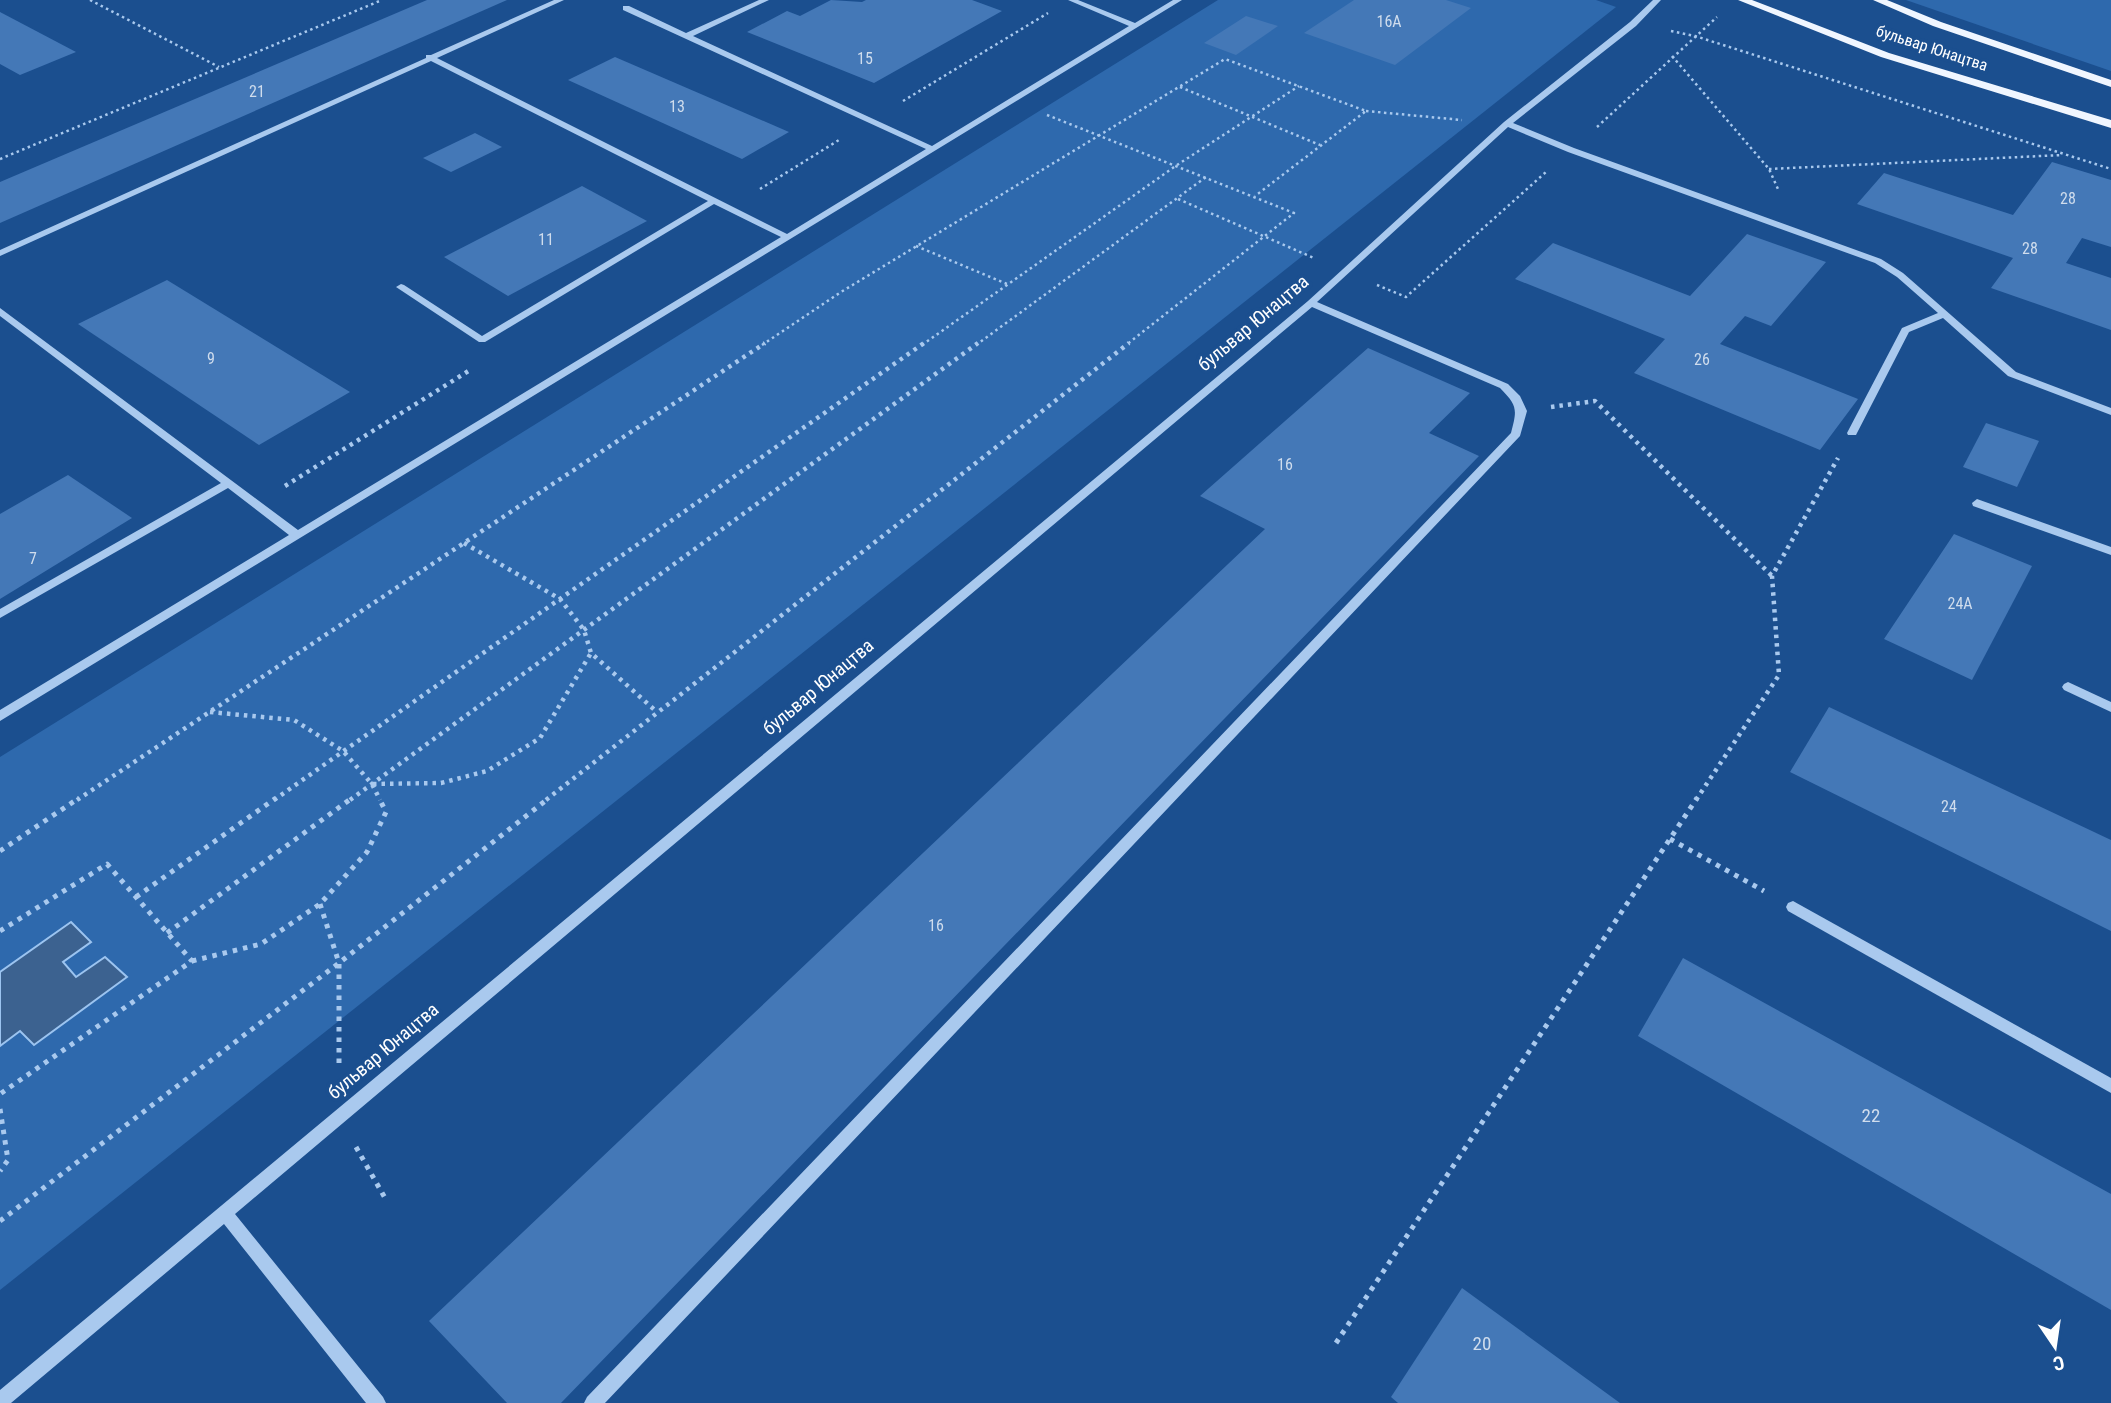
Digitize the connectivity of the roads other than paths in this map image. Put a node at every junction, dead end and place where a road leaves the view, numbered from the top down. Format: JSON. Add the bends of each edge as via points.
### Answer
{"nodes":[{"id":1,"x":560,"y":0,"type":"edge"},
{"id":2,"x":765,"y":0,"type":"edge"},
{"id":3,"x":1072,"y":0,"type":"edge"},
{"id":4,"x":1178,"y":0,"type":"edge"},
{"id":5,"x":1657,"y":0,"type":"edge"},
{"id":6,"x":1743,"y":0,"type":"edge"},
{"id":7,"x":1878,"y":0,"type":"edge"},
{"id":8,"x":626,"y":9,"type":"dead end"},
{"id":9,"x":1135,"y":26,"type":"junction"},
{"id":10,"x":686,"y":36,"type":"junction"},
{"id":11,"x":429,"y":57,"type":"junction"},
{"id":12,"x":2111,"y":84,"type":"edge"},
{"id":13,"x":1507,"y":124,"type":"junction"},
{"id":14,"x":2111,"y":124,"type":"edge"},
{"id":15,"x":932,"y":149,"type":"junction"},
{"id":16,"x":713,"y":201,"type":"junction"},
{"id":17,"x":787,"y":237,"type":"junction"},
{"id":18,"x":0,"y":253,"type":"edge"},
{"id":19,"x":401,"y":287,"type":"dead end"},
{"id":20,"x":1311,"y":303,"type":"junction"},
{"id":21,"x":0,"y":311,"type":"edge"},
{"id":22,"x":1944,"y":314,"type":"junction"},
{"id":23,"x":2111,"y":412,"type":"edge"},
{"id":24,"x":1852,"y":433,"type":"road end"},
{"id":25,"x":229,"y":483,"type":"junction"},
{"id":26,"x":1977,"y":503,"type":"dead end"},
{"id":27,"x":297,"y":535,"type":"junction"},
{"id":28,"x":2111,"y":551,"type":"edge"},
{"id":29,"x":0,"y":614,"type":"edge"},
{"id":30,"x":2067,"y":687,"type":"dead end"},
{"id":31,"x":2111,"y":707,"type":"edge"},
{"id":32,"x":0,"y":716,"type":"edge"},
{"id":33,"x":1793,"y":907,"type":"road end"},
{"id":34,"x":2111,"y":1086,"type":"edge"},
{"id":35,"x":224,"y":1212,"type":"junction"},
{"id":36,"x":0,"y":1401,"type":"edge"},
{"id":37,"x":377,"y":1403,"type":"edge"},
{"id":38,"x":593,"y":1403,"type":"edge"}],
"edges":[{"from":1,"to":11,"type":"street"},
{"from":2,"to":10,"type":"street"},
{"from":3,"to":9,"type":"street"},
{"from":4,"to":9,"type":"street"},
{"from":5,"to":13,"type":"street","name":"бульвар Юнацтва"},
{"from":6,"to":14,"type":"main road","name":"бульвар Юнацтва","via":[[1885,55]]},
{"from":7,"to":12,"type":"main road","name":"бульвар Юнацтва"},
{"from":8,"to":10,"type":"street"},
{"from":9,"to":15,"type":"street"},
{"from":10,"to":15,"type":"street"},
{"from":11,"to":16,"type":"street"},
{"from":11,"to":18,"type":"street"},
{"from":13,"to":20,"type":"street","name":"бульвар Юнацтва"},
{"from":13,"to":22,"type":"street","via":[[1878,261]]},
{"from":15,"to":17,"type":"street"},
{"from":16,"to":17,"type":"street"},
{"from":16,"to":19,"type":"street","via":[[482,340]]},
{"from":17,"to":27,"type":"street"},
{"from":20,"to":35,"type":"street","name":"бульвар Юнацтва"},
{"from":20,"to":38,"type":"street","via":[[1487,377],[1510,392],[1522,411],[1516,434]]},
{"from":21,"to":25,"type":"street"},
{"from":22,"to":23,"type":"street","via":[[2012,374]]},
{"from":22,"to":24,"type":"street","via":[[1905,330]]},
{"from":25,"to":27,"type":"street"},
{"from":25,"to":29,"type":"street"},
{"from":26,"to":28,"type":"street"},
{"from":27,"to":32,"type":"street"},
{"from":30,"to":31,"type":"street"},
{"from":33,"to":34,"type":"street"},
{"from":35,"to":36,"type":"street","name":"бульвар Юнацтва"},
{"from":35,"to":37,"type":"street"}]}
